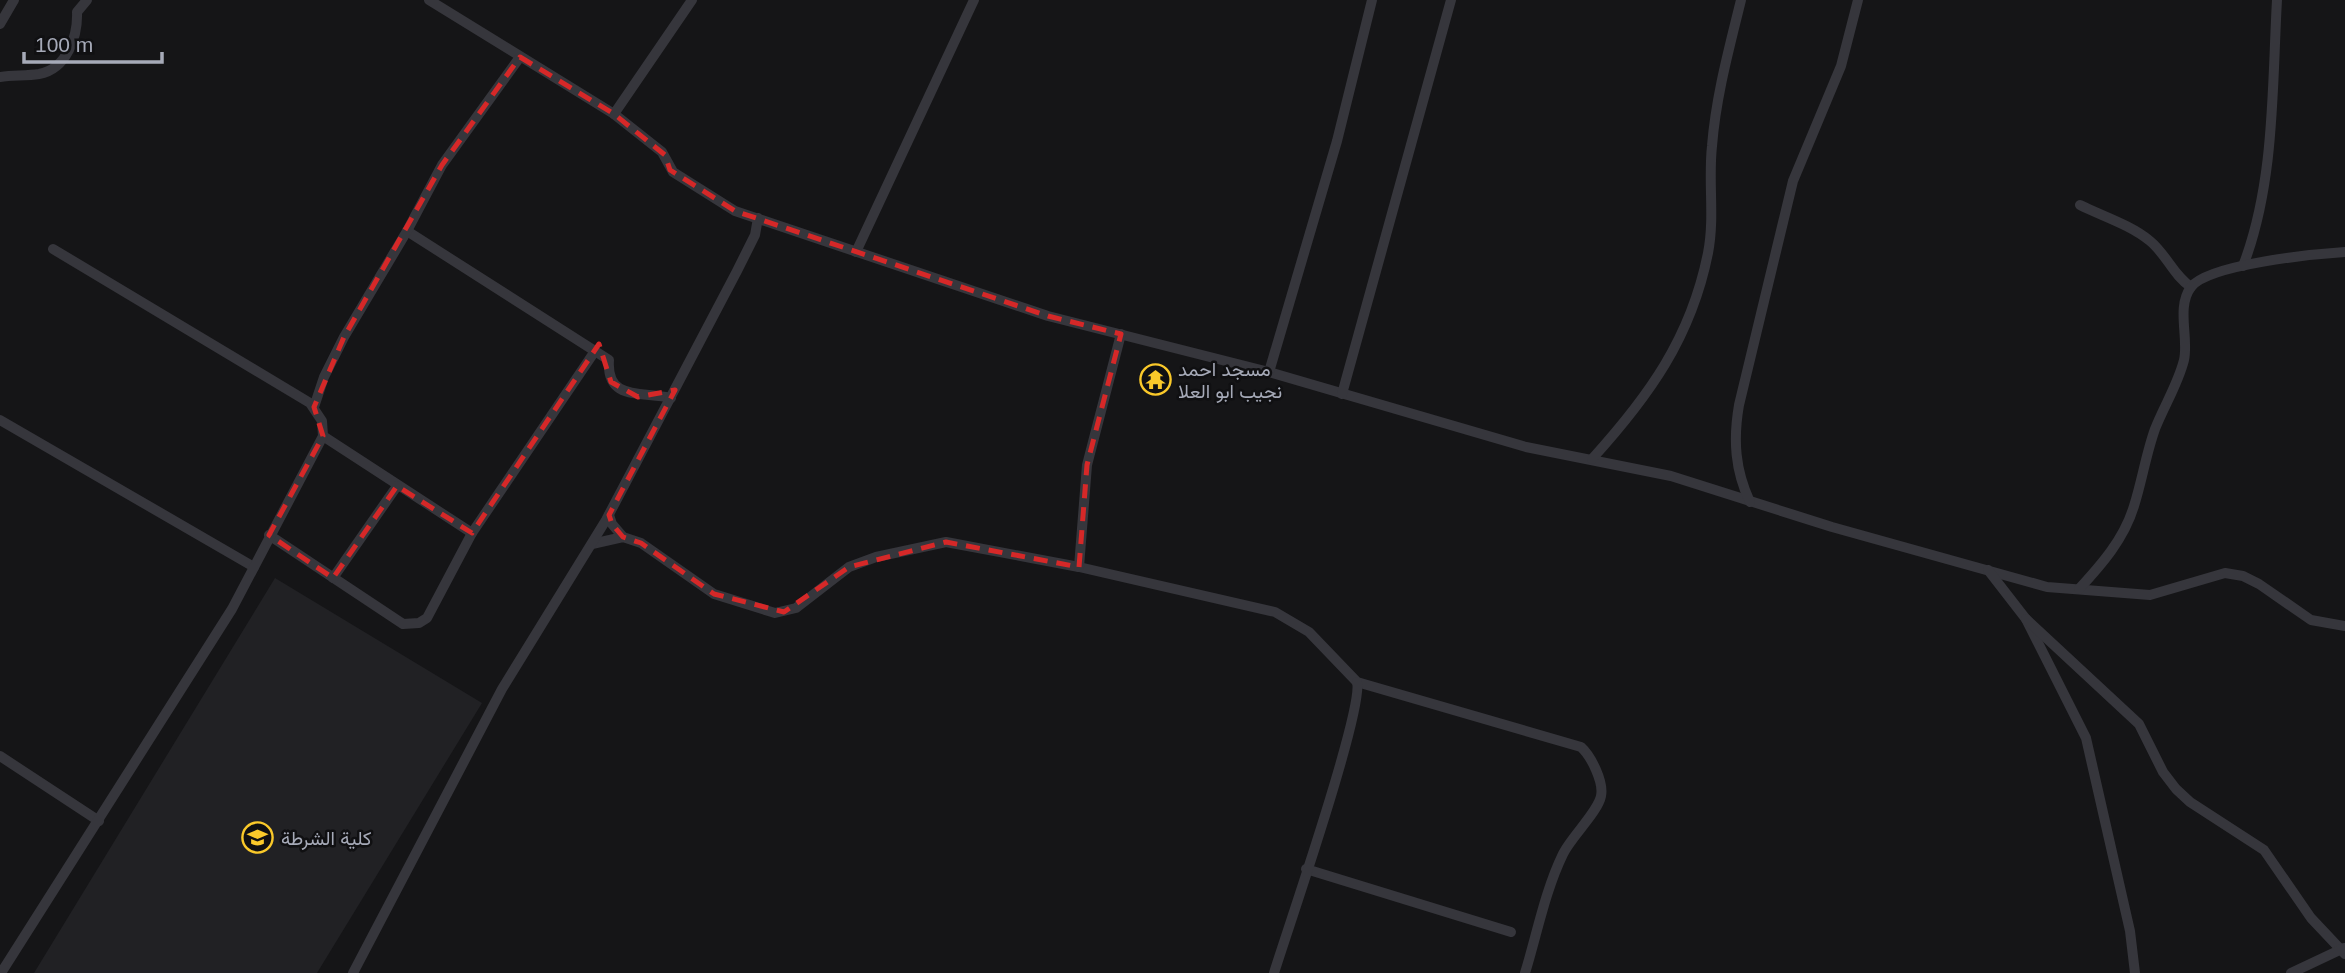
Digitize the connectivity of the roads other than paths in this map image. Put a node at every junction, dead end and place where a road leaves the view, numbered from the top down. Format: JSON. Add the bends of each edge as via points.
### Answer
{"nodes":[{"id":1,"x":14,"y":0,"type":"edge"},
{"id":2,"x":87,"y":0,"type":"edge"},
{"id":3,"x":692,"y":0,"type":"edge"},
{"id":4,"x":974,"y":0,"type":"edge"},
{"id":5,"x":1372,"y":0,"type":"edge"},
{"id":6,"x":1451,"y":0,"type":"edge"},
{"id":7,"x":1741,"y":0,"type":"edge"},
{"id":8,"x":1858,"y":0,"type":"edge"},
{"id":9,"x":2277,"y":0,"type":"edge"},
{"id":10,"x":436,"y":2,"type":"edge"},
{"id":11,"x":0,"y":24,"type":"edge"},
{"id":12,"x":520,"y":57,"type":"junction"},
{"id":13,"x":0,"y":77,"type":"edge"},
{"id":14,"x":614,"y":114,"type":"junction"},
{"id":15,"x":2080,"y":205,"type":"dead end"},
{"id":16,"x":758,"y":218,"type":"junction"},
{"id":17,"x":408,"y":231,"type":"junction"},
{"id":18,"x":52,"y":249,"type":"dead end"},
{"id":19,"x":856,"y":252,"type":"junction"},
{"id":20,"x":2345,"y":252,"type":"edge"},
{"id":21,"x":2243,"y":266,"type":"junction"},
{"id":22,"x":2191,"y":287,"type":"junction"},
{"id":23,"x":1121,"y":334,"type":"junction"},
{"id":24,"x":595,"y":351,"type":"junction"},
{"id":25,"x":1269,"y":372,"type":"junction"},
{"id":26,"x":1342,"y":394,"type":"junction"},
{"id":27,"x":671,"y":398,"type":"junction"},
{"id":28,"x":314,"y":407,"type":"junction"},
{"id":29,"x":0,"y":421,"type":"edge"},
{"id":30,"x":323,"y":436,"type":"junction"},
{"id":31,"x":1592,"y":459,"type":"junction"},
{"id":32,"x":397,"y":486,"type":"junction"},
{"id":33,"x":1750,"y":502,"type":"junction"},
{"id":34,"x":609,"y":515,"type":"junction"},
{"id":35,"x":472,"y":533,"type":"junction"},
{"id":36,"x":269,"y":535,"type":"junction"},
{"id":37,"x":623,"y":537,"type":"junction"},
{"id":38,"x":592,"y":544,"type":"junction"},
{"id":39,"x":1079,"y":567,"type":"junction"},
{"id":40,"x":254,"y":568,"type":"junction"},
{"id":41,"x":1988,"y":570,"type":"junction"},
{"id":42,"x":333,"y":578,"type":"junction"},
{"id":43,"x":2079,"y":589,"type":"junction"},
{"id":44,"x":2026,"y":619,"type":"junction"},
{"id":45,"x":2345,"y":626,"type":"edge"},
{"id":46,"x":1357,"y":682,"type":"junction"},
{"id":47,"x":0,"y":755,"type":"edge"},
{"id":48,"x":99,"y":821,"type":"junction"},
{"id":49,"x":1306,"y":869,"type":"junction"},
{"id":50,"x":1511,"y":932,"type":"dead end"},
{"id":51,"x":2344,"y":951,"type":"edge"},
{"id":52,"x":1,"y":973,"type":"edge"},
{"id":53,"x":353,"y":973,"type":"edge"},
{"id":54,"x":1274,"y":973,"type":"edge"},
{"id":55,"x":1525,"y":973,"type":"edge"},
{"id":56,"x":2135,"y":973,"type":"edge"},
{"id":57,"x":2291,"y":973,"type":"edge"}],
"edges":[{"from":1,"to":11,"type":"street"},
{"from":2,"to":13,"type":"street","via":[[77,12],[77,26],[64,58],[41,74]]},
{"from":3,"to":14,"type":"street"},
{"from":4,"to":19,"type":"street"},
{"from":5,"to":25,"type":"street","via":[[1337,141]]},
{"from":6,"to":26,"type":"street"},
{"from":7,"to":31,"type":"street","via":[[1716,112],[1711,150],[1713,211],[1698,288],[1683,332],[1654,385]]},
{"from":8,"to":33,"type":"street","via":[[1841,66],[1793,181],[1739,405],[1737,468]]},
{"from":9,"to":21,"type":"street","via":[[2267,164]]},
{"from":10,"to":12,"type":"street"},
{"from":12,"to":14,"type":"street"},
{"from":12,"to":17,"type":"street","via":[[442,165]]},
{"from":14,"to":16,"type":"street","via":[[665,155],[673,172],[735,211]]},
{"from":15,"to":22,"type":"street","via":[[2143,236]]},
{"from":16,"to":19,"type":"street"},
{"from":16,"to":27,"type":"street","via":[[755,234]]},
{"from":17,"to":24,"type":"street"},
{"from":17,"to":28,"type":"street","via":[[344,337]]},
{"from":18,"to":28,"type":"street"},
{"from":19,"to":23,"type":"street","via":[[1048,316]]},
{"from":20,"to":21,"type":"street","via":[[2290,256]]},
{"from":21,"to":22,"type":"street"},
{"from":22,"to":43,"type":"street","via":[[2184,316],[2185,358],[2154,432],[2133,508],[2115,547]]},
{"from":23,"to":25,"type":"street"},
{"from":23,"to":39,"type":"street","via":[[1087,465]]},
{"from":24,"to":27,"type":"street","via":[[610,360],[607,372],[611,382],[638,397]]},
{"from":24,"to":35,"type":"street"},
{"from":25,"to":26,"type":"street"},
{"from":26,"to":31,"type":"street","via":[[1526,447]]},
{"from":27,"to":34,"type":"street"},
{"from":28,"to":30,"type":"street"},
{"from":29,"to":40,"type":"street"},
{"from":30,"to":32,"type":"street"},
{"from":30,"to":36,"type":"street"},
{"from":31,"to":33,"type":"street","via":[[1671,476]]},
{"from":32,"to":35,"type":"street"},
{"from":32,"to":42,"type":"street"},
{"from":33,"to":41,"type":"street"},
{"from":34,"to":37,"type":"street"},
{"from":34,"to":38,"type":"street"},
{"from":35,"to":42,"type":"street","via":[[427,618],[419,623],[403,624]]},
{"from":36,"to":40,"type":"street"},
{"from":36,"to":42,"type":"street"},
{"from":37,"to":38,"type":"street"},
{"from":37,"to":39,"type":"street","via":[[641,543],[714,594],[775,613],[796,608],[849,567],[946,542]]},
{"from":38,"to":53,"type":"street","via":[[502,689]]},
{"from":39,"to":46,"type":"street","via":[[1275,611],[1309,632]]},
{"from":40,"to":48,"type":"street"},
{"from":41,"to":43,"type":"street","via":[[2047,587]]},
{"from":41,"to":44,"type":"street"},
{"from":43,"to":45,"type":"street","via":[[2150,595],[2225,573],[2259,584],[2311,620]]},
{"from":44,"to":51,"type":"street","via":[[2139,724],[2176,789],[2264,850],[2311,918]]},
{"from":44,"to":56,"type":"street","via":[[2087,738],[2130,931]]},
{"from":46,"to":49,"type":"street","via":[[1347,737]]},
{"from":46,"to":55,"type":"street","via":[[1581,747],[1590,758],[1601,799],[1569,842],[1556,870]]},
{"from":47,"to":48,"type":"street"},
{"from":48,"to":52,"type":"street"},
{"from":49,"to":50,"type":"street"},
{"from":49,"to":54,"type":"street"},
{"from":51,"to":57,"type":"street"}]}
